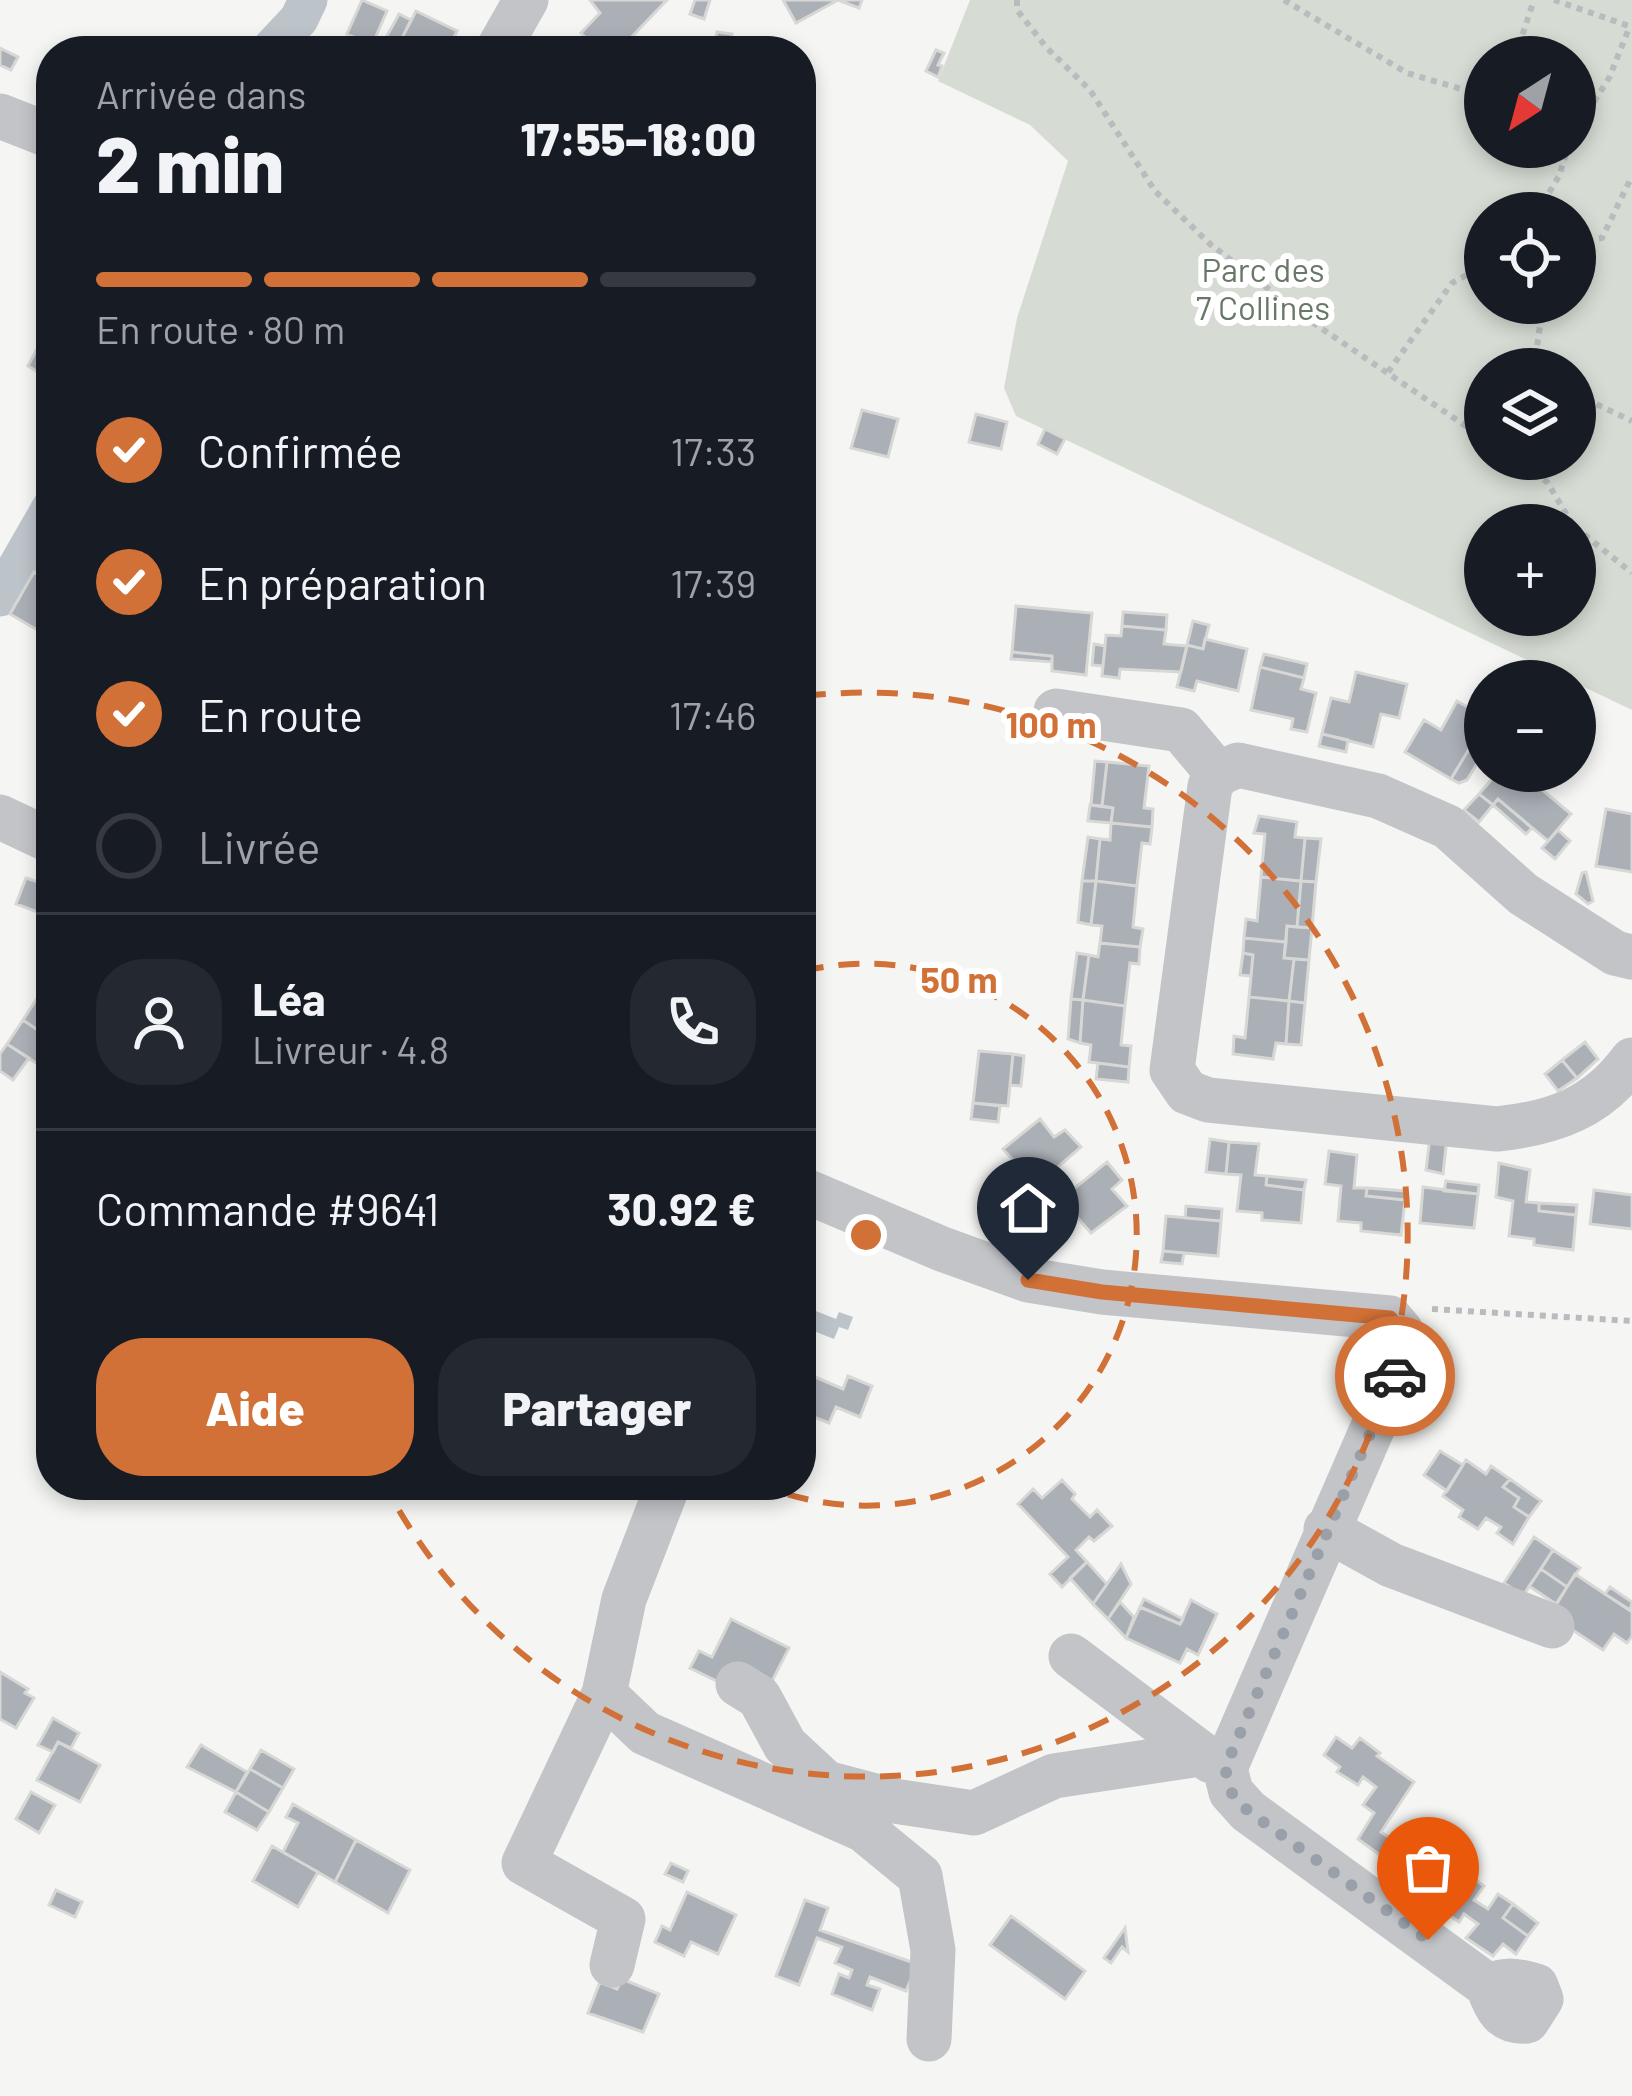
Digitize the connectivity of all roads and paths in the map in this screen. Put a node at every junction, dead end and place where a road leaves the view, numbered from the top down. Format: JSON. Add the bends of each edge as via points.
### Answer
{"nodes":[{"id":1,"x":526,"y":0,"type":"edge"},
{"id":2,"x":1017,"y":0,"type":"edge"},
{"id":3,"x":1284,"y":0,"type":"edge"},
{"id":4,"x":1534,"y":0,"type":"edge"},
{"id":5,"x":1554,"y":0,"type":"edge"},
{"id":6,"x":1631,"y":27,"type":"edge"},
{"id":7,"x":505,"y":36,"type":"edge"},
{"id":8,"x":1522,"y":36,"type":"edge"},
{"id":9,"x":1464,"y":90,"type":"edge"},
{"id":10,"x":1597,"y":97,"type":"edge"},
{"id":11,"x":0,"y":116,"type":"edge"},
{"id":12,"x":36,"y":130,"type":"edge"},
{"id":13,"x":1632,"y":176,"type":"edge"},
{"id":14,"x":1596,"y":239,"type":"edge"},
{"id":15,"x":1464,"y":276,"type":"edge"},
{"id":16,"x":1388,"y":372,"type":"junction"},
{"id":17,"x":1596,"y":404,"type":"edge"},
{"id":18,"x":1632,"y":421,"type":"edge"},
{"id":19,"x":1464,"y":424,"type":"edge"},
{"id":20,"x":1544,"y":480,"type":"edge"},
{"id":21,"x":1547,"y":482,"type":"joint"},
{"id":22,"x":1560,"y":504,"type":"edge"},
{"id":23,"x":1596,"y":544,"type":"edge"},
{"id":24,"x":1632,"y":573,"type":"edge"},
{"id":25,"x":1056,"y":711,"type":"dead end"},
{"id":26,"x":1218,"y":774,"type":"junction"},
{"id":27,"x":0,"y":817,"type":"edge"},
{"id":28,"x":36,"y":835,"type":"edge"},
{"id":29,"x":1632,"y":957,"type":"edge"},
{"id":30,"x":1632,"y":1060,"type":"edge"},
{"id":31,"x":816,"y":1195,"type":"edge"},
{"id":32,"x":1390,"y":1318,"type":"junction"},
{"id":33,"x":1632,"y":1321,"type":"edge"},
{"id":34,"x":662,"y":1500,"type":"edge"},
{"id":35,"x":1326,"y":1529,"type":"junction"},
{"id":36,"x":1552,"y":1626,"type":"dead end"},
{"id":37,"x":1071,"y":1656,"type":"dead end"},
{"id":38,"x":738,"y":1684,"type":"dead end"},
{"id":39,"x":604,"y":1694,"type":"junction"},
{"id":40,"x":1212,"y":1761,"type":"junction"},
{"id":41,"x":612,"y":1965,"type":"dead end"},
{"id":42,"x":1488,"y":1985,"type":"dead end"},
{"id":43,"x":929,"y":2039,"type":"dead end"}],
"edges":[{"from":1,"to":7,"type":"street"},
{"from":2,"to":16,"type":"path","via":[[1046,47],[1090,90],[1155,191],[1210,244]]},
{"from":3,"to":9,"type":"path","via":[[1407,73]]},
{"from":4,"to":8,"type":"path"},
{"from":5,"to":6,"type":"path"},
{"from":6,"to":10,"type":"path"},
{"from":11,"to":12,"type":"street"},
{"from":13,"to":14,"type":"path"},
{"from":15,"to":16,"type":"path"},
{"from":16,"to":19,"type":"path"},
{"from":17,"to":18,"type":"path"},
{"from":20,"to":21,"type":"path"},
{"from":21,"to":22,"type":"path"},
{"from":23,"to":24,"type":"path"},
{"from":25,"to":26,"type":"street","via":[[1181,730]]},
{"from":26,"to":29,"type":"street","via":[[1238,765],[1378,796],[1448,827],[1523,894]]},
{"from":26,"to":30,"type":"street","via":[[1210,786],[1172,1070],[1187,1092],[1496,1129],[1582,1109]]},
{"from":27,"to":28,"type":"street"},
{"from":31,"to":32,"type":"street","via":[[1028,1280]]},
{"from":32,"to":33,"type":"path","via":[[1397,1306]]},
{"from":32,"to":35,"type":"street","via":[[1401,1331],[1403,1358]]},
{"from":34,"to":39,"type":"street","via":[[624,1599]]},
{"from":35,"to":36,"type":"street","via":[[1391,1565]]},
{"from":35,"to":40,"type":"street"},
{"from":37,"to":40,"type":"street"},
{"from":38,"to":40,"type":"street","via":[[759,1697],[785,1745],[826,1783],[894,1801],[974,1813],[1054,1776]]},
{"from":39,"to":41,"type":"street","via":[[524,1862],[623,1919]]},
{"from":39,"to":43,"type":"street","via":[[645,1733],[864,1830],[920,1876],[933,1950]]},
{"from":40,"to":42,"type":"street","via":[[1248,1811]]}]}
